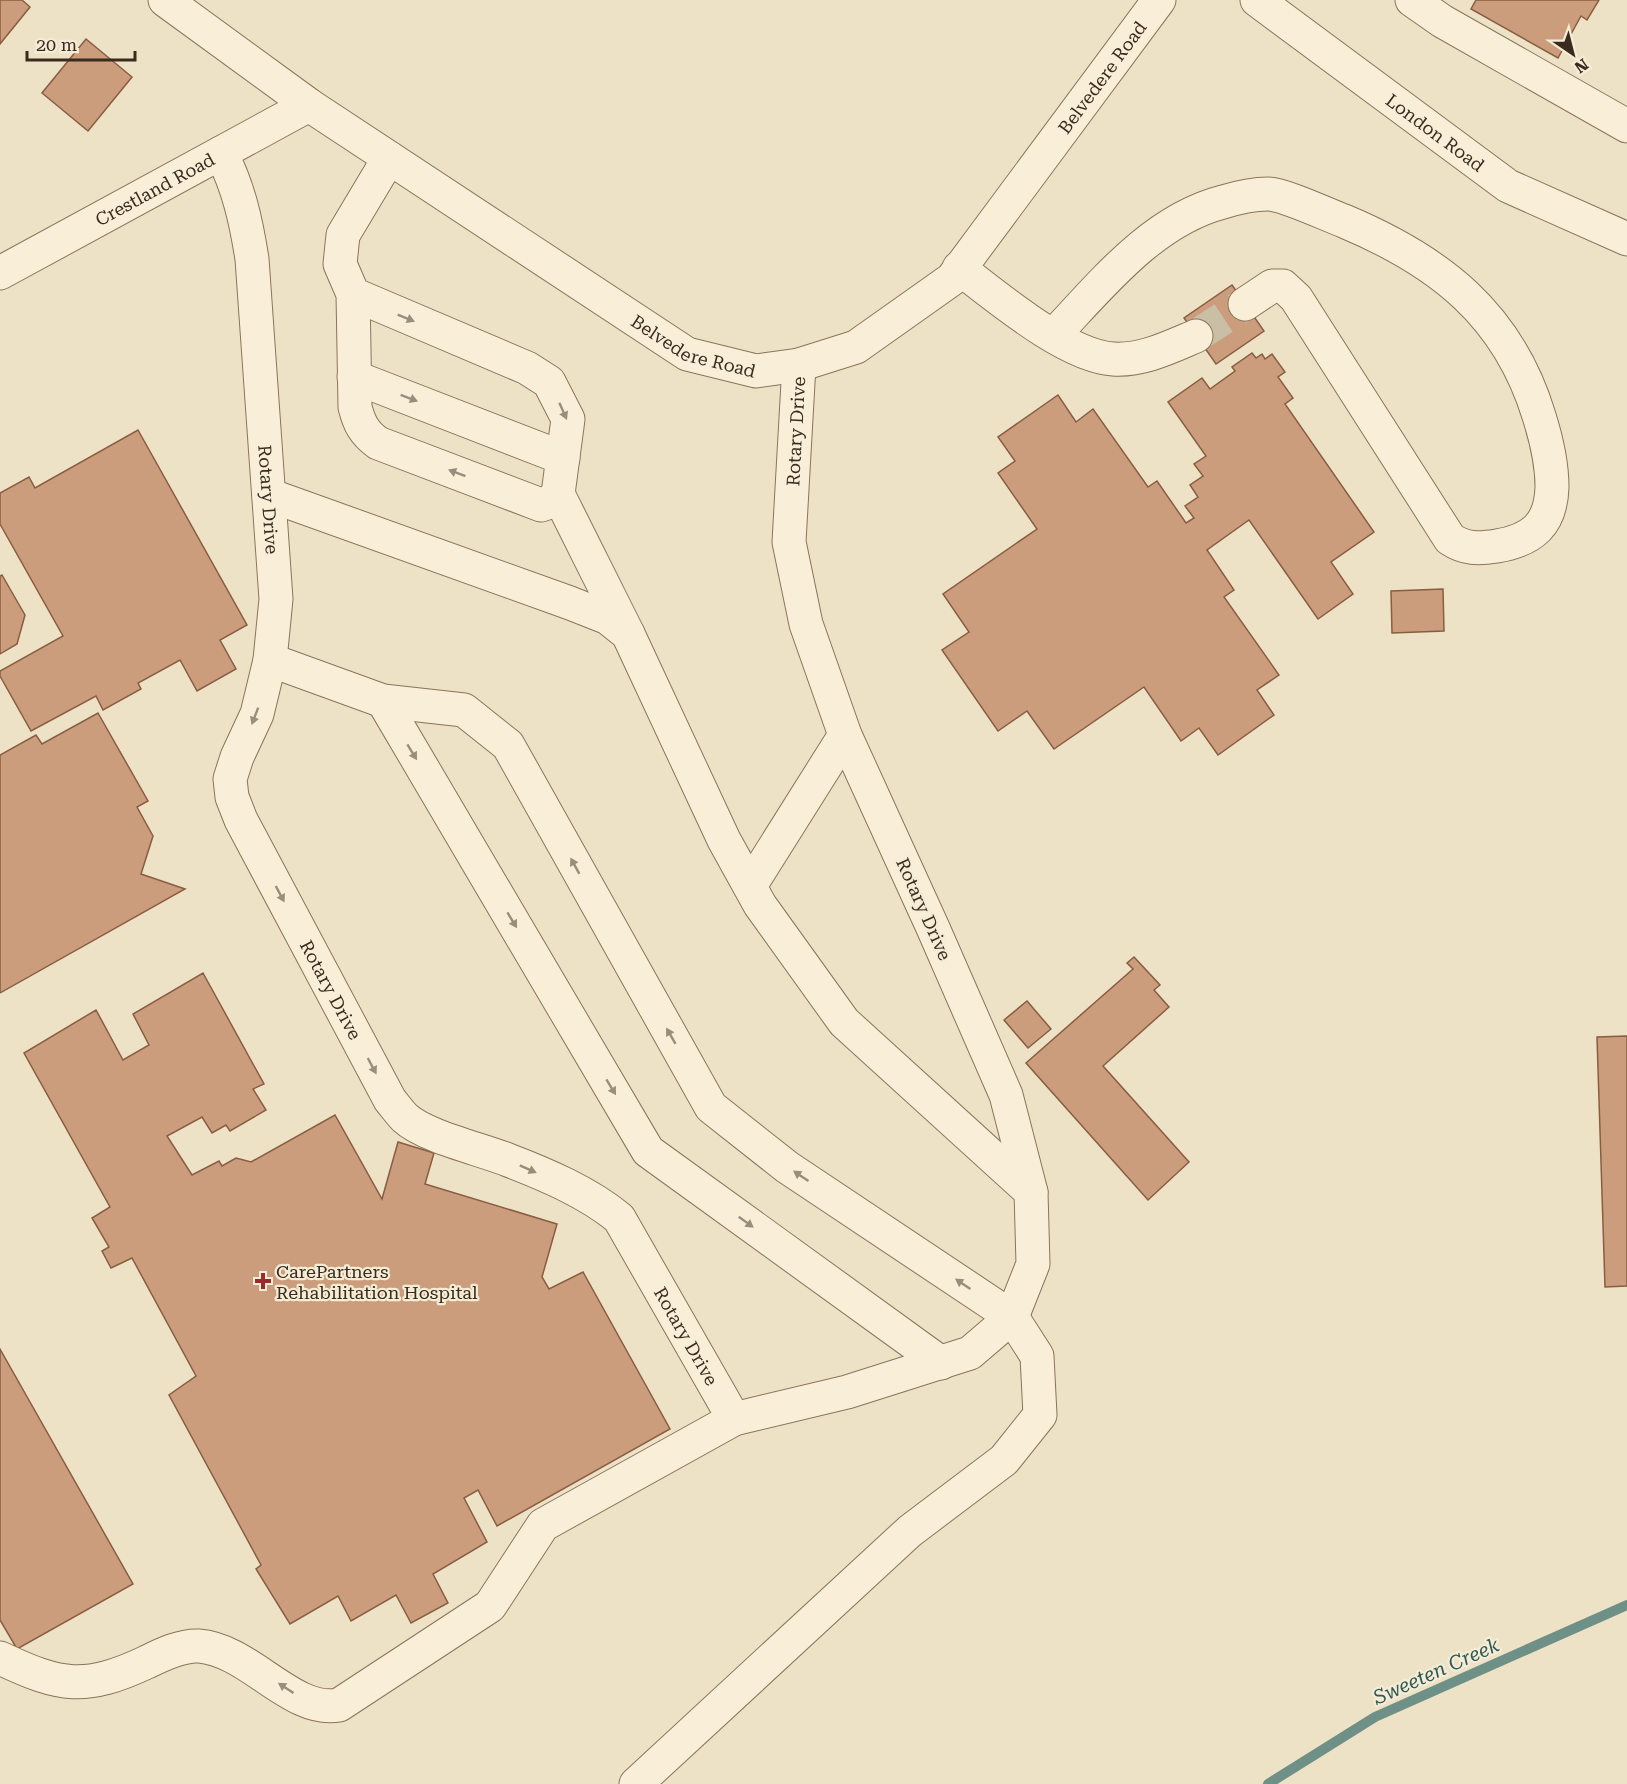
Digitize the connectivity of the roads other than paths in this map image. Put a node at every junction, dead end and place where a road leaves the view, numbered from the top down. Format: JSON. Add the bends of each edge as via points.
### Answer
{"nodes":[{"id":1,"x":165,"y":0,"type":"edge"},
{"id":2,"x":1159,"y":0,"type":"edge"},
{"id":3,"x":1257,"y":0,"type":"edge"},
{"id":4,"x":1412,"y":0,"type":"edge"},
{"id":5,"x":309,"y":105,"type":"junction"},
{"id":6,"x":1627,"y":126,"type":"edge"},
{"id":7,"x":221,"y":153,"type":"junction"},
{"id":8,"x":389,"y":158,"type":"junction"},
{"id":9,"x":1627,"y":239,"type":"edge"},
{"id":10,"x":959,"y":268,"type":"junction"},
{"id":11,"x":0,"y":273,"type":"edge"},
{"id":12,"x":353,"y":294,"type":"junction"},
{"id":13,"x":1245,"y":304,"type":"tunnel mouth"},
{"id":14,"x":1054,"y":334,"type":"junction"},
{"id":15,"x":1196,"y":336,"type":"tunnel mouth"},
{"id":16,"x":799,"y":365,"type":"junction"},
{"id":17,"x":354,"y":376,"type":"junction"},
{"id":18,"x":563,"y":458,"type":"junction"},
{"id":19,"x":558,"y":494,"type":"junction"},
{"id":20,"x":269,"y":495,"type":"junction"},
{"id":21,"x":628,"y":634,"type":"junction"},
{"id":22,"x":270,"y":660,"type":"junction"},
{"id":23,"x":383,"y":701,"type":"junction"},
{"id":24,"x":845,"y":735,"type":"junction"},
{"id":25,"x":750,"y":886,"type":"junction"},
{"id":26,"x":1030,"y":1192,"type":"junction"},
{"id":27,"x":1012,"y":1317,"type":"junction"},
{"id":28,"x":941,"y":1363,"type":"junction"},
{"id":29,"x":734,"y":1419,"type":"junction"},
{"id":30,"x":0,"y":1658,"type":"edge"},
{"id":31,"x":636,"y":1784,"type":"edge"}],
"edges":[{"from":1,"to":5,"type":"street","name":"Belvedere Road"},
{"from":2,"to":10,"type":"street","name":"Belvedere Road"},
{"from":3,"to":9,"type":"street","name":"London Road","via":[[1508,186]]},
{"from":4,"to":6,"type":"street"},
{"from":5,"to":7,"type":"street","name":"Crestland Road"},
{"from":5,"to":8,"type":"street","name":"Belvedere Road"},
{"from":7,"to":11,"type":"street","name":"Crestland Road"},
{"from":7,"to":20,"type":"street","name":"Rotary Drive","via":[[235,180],[252,259]]},
{"from":8,"to":12,"type":"street","via":[[343,235],[340,264]]},
{"from":8,"to":16,"type":"street","name":"Belvedere Road","via":[[687,354],[756,371]]},
{"from":10,"to":14,"type":"street"},
{"from":10,"to":16,"type":"street","name":"Belvedere Road","via":[[951,279],[856,347]]},
{"from":12,"to":17,"type":"street"},
{"from":12,"to":18,"type":"street","one_way":true,"via":[[527,368],[549,382],[568,419]]},
{"from":13,"to":14,"type":"street","via":[[1272,286],[1283,286],[1296,298],[1450,539],[1464,548],[1487,548],[1521,542],[1537,530],[1549,510],[1552,486],[1547,448],[1531,391],[1513,352],[1486,314],[1449,280],[1390,241],[1325,213],[1269,194],[1221,202],[1165,226]]},
{"from":14,"to":15,"type":"street","via":[[1086,353],[1113,359],[1151,355]]},
{"from":16,"to":24,"type":"street","name":"Rotary Drive","via":[[789,543],[806,624]]},
{"from":17,"to":18,"type":"street","one_way":true},
{"from":19,"to":17,"type":"street","one_way":true,"via":[[541,505],[378,443],[358,421]]},
{"from":18,"to":19,"type":"street"},
{"from":19,"to":21,"type":"street"},
{"from":20,"to":21,"type":"street","via":[[570,603],[608,618]]},
{"from":20,"to":22,"type":"street","name":"Rotary Drive","via":[[276,599]]},
{"from":21,"to":25,"type":"street","via":[[724,840]]},
{"from":22,"to":23,"type":"street"},
{"from":22,"to":29,"type":"street","name":"Rotary Drive","one_way":true,"via":[[257,714],[230,778],[232,798],[390,1100],[406,1118],[422,1128],[573,1188],[619,1218]]},
{"from":27,"to":23,"type":"street","one_way":true,"via":[[787,1167],[711,1107],[508,745],[464,710]]},
{"from":23,"to":28,"type":"street","one_way":true,"via":[[648,1151]]},
{"from":24,"to":25,"type":"street"},
{"from":24,"to":26,"type":"street","name":"Rotary Drive","via":[[1006,1095]]},
{"from":25,"to":26,"type":"street","via":[[844,1022]]},
{"from":26,"to":27,"type":"street","name":"Rotary Drive","via":[[1033,1264]]},
{"from":27,"to":28,"type":"street","name":"Rotary Drive","via":[[970,1353]]},
{"from":27,"to":31,"type":"street","via":[[1037,1356],[1040,1403],[1040,1415],[1019,1442],[1004,1460],[910,1531]]},
{"from":28,"to":29,"type":"street","name":"Rotary Drive","via":[[847,1392]]},
{"from":29,"to":30,"type":"street","one_way":true,"via":[[543,1525],[490,1606],[339,1705],[310,1704],[251,1666],[198,1646],[169,1651],[112,1678],[87,1683],[40,1677]]}]}
